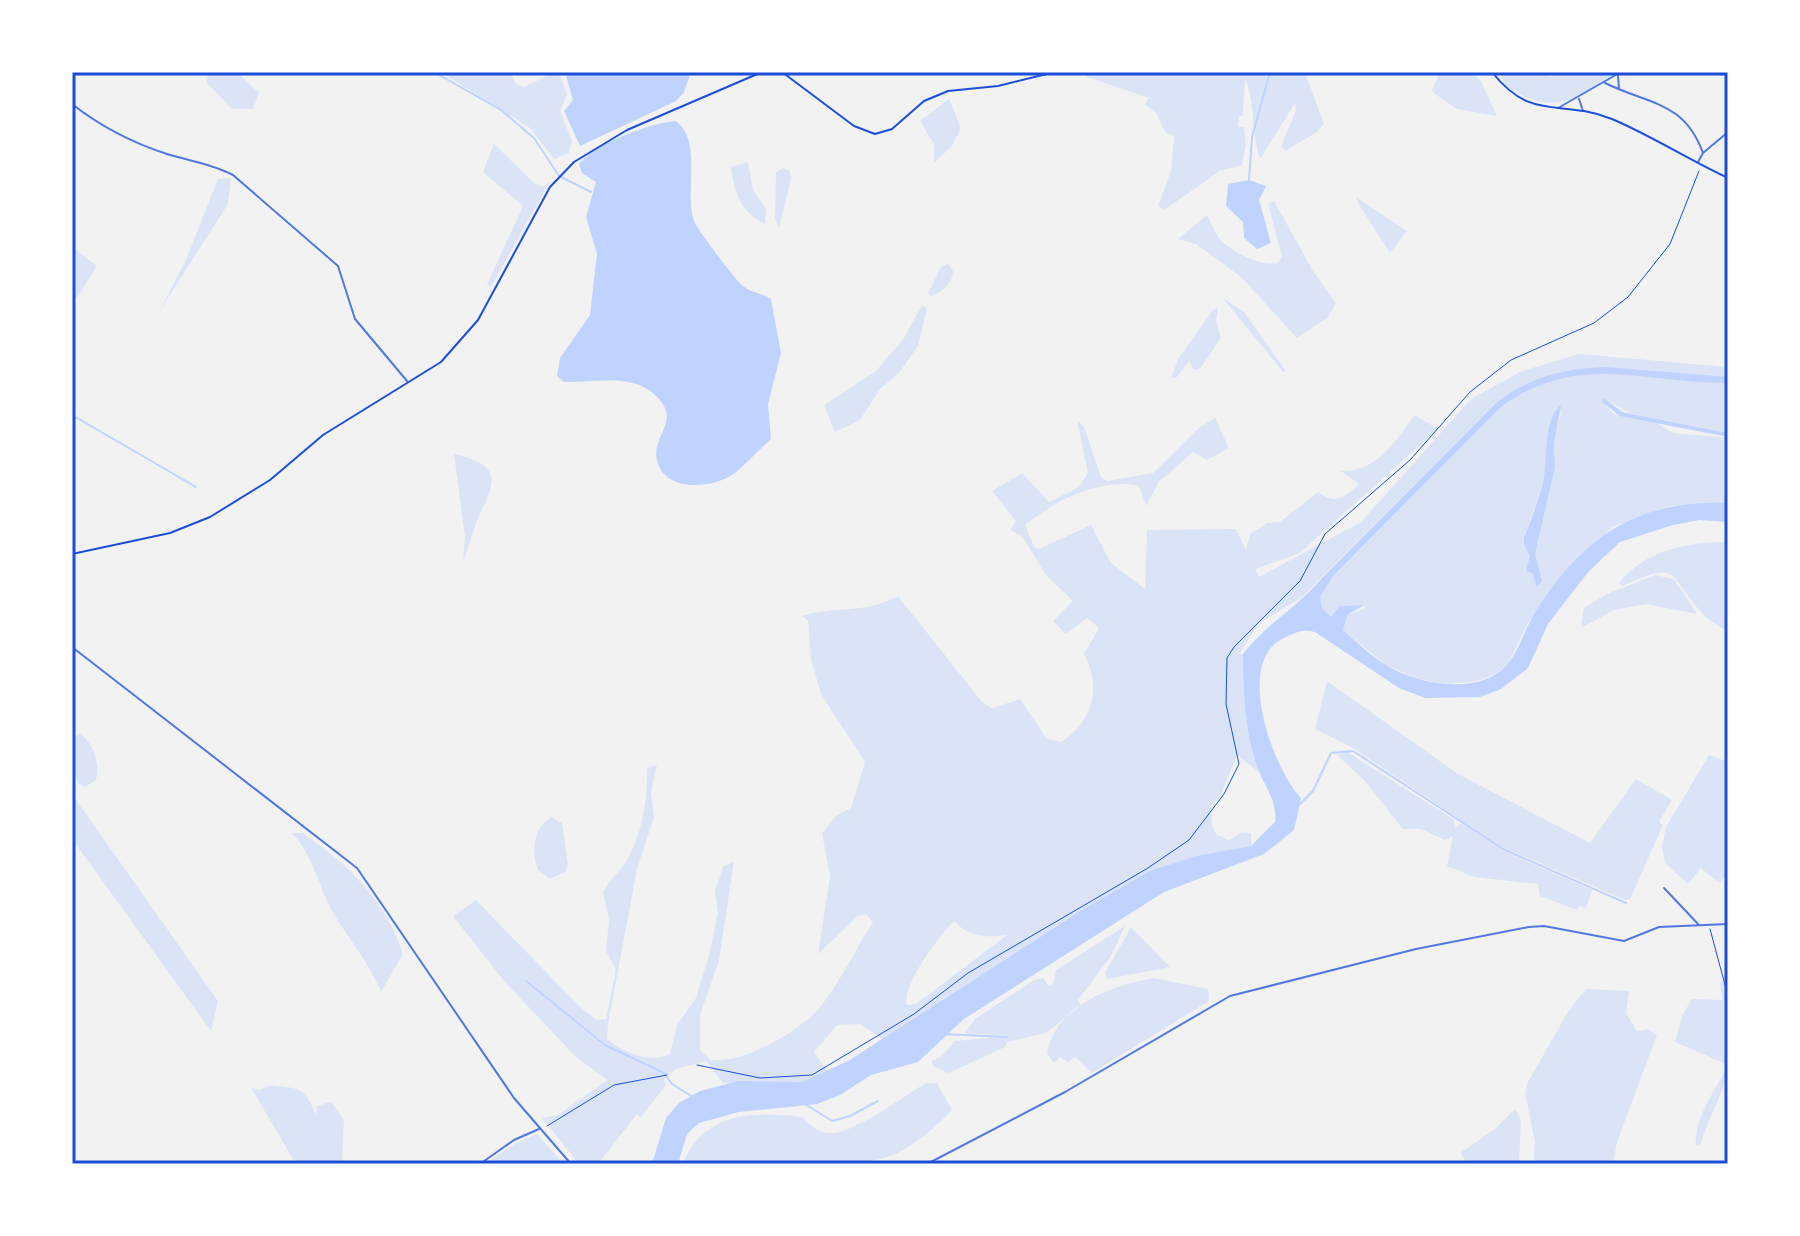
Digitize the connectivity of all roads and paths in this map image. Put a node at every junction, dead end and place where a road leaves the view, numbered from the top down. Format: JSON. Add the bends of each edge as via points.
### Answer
{"nodes":[{"id":1,"x":762,"y":72,"type":"edge"},
{"id":2,"x":782,"y":72,"type":"edge"},
{"id":3,"x":1055,"y":72,"type":"edge"},
{"id":4,"x":1492,"y":72,"type":"edge"},
{"id":5,"x":1620,"y":73,"type":"edge"},
{"id":6,"x":1605,"y":83,"type":"junction"},
{"id":7,"x":1619,"y":90,"type":"junction"},
{"id":8,"x":1579,"y":98,"type":"junction"},
{"id":9,"x":72,"y":104,"type":"edge"},
{"id":10,"x":1556,"y":108,"type":"junction"},
{"id":11,"x":1583,"y":111,"type":"junction"},
{"id":12,"x":1728,"y":132,"type":"edge"},
{"id":13,"x":1703,"y":153,"type":"junction"},
{"id":14,"x":1699,"y":164,"type":"junction"},
{"id":15,"x":1728,"y":178,"type":"edge"},
{"id":16,"x":407,"y":381,"type":"junction"},
{"id":17,"x":72,"y":554,"type":"edge"},
{"id":18,"x":72,"y":647,"type":"edge"},
{"id":19,"x":1664,"y":888,"type":"dead end"},
{"id":20,"x":1728,"y":924,"type":"edge"},
{"id":21,"x":1699,"y":925,"type":"junction"},
{"id":22,"x":1708,"y":925,"type":"junction"},
{"id":23,"x":1728,"y":996,"type":"edge"},
{"id":24,"x":697,"y":1065,"type":"dead end"},
{"id":25,"x":667,"y":1075,"type":"dead end"},
{"id":26,"x":540,"y":1129,"type":"junction"},
{"id":27,"x":480,"y":1164,"type":"edge"},
{"id":28,"x":571,"y":1164,"type":"edge"},
{"id":29,"x":927,"y":1164,"type":"edge"}],
"edges":[{"from":1,"to":16,"type":"main road","via":[[627,130],[574,162],[550,187],[471,330],[441,362]]},
{"from":2,"to":3,"type":"main road","via":[[854,126],[875,134],[892,129],[924,101],[948,91]]},
{"from":4,"to":10,"type":"main road","via":[[1512,96]]},
{"from":5,"to":6,"type":"street"},
{"from":5,"to":7,"type":"street"},
{"from":6,"to":7,"type":"street"},
{"from":6,"to":8,"type":"street"},
{"from":7,"to":13,"type":"street","via":[[1679,112]]},
{"from":8,"to":10,"type":"street"},
{"from":8,"to":11,"type":"street"},
{"from":9,"to":16,"type":"street","via":[[147,147],[233,175],[338,266],[355,319]]},
{"from":10,"to":11,"type":"main road"},
{"from":11,"to":14,"type":"main road","via":[[1611,119]]},
{"from":12,"to":13,"type":"street"},
{"from":13,"to":14,"type":"street"},
{"from":14,"to":15,"type":"main road"},
{"from":14,"to":24,"type":"path","via":[[1670,244],[1628,297],[1594,323],[1511,360],[1463,398],[1410,460],[1325,534],[1300,581],[1234,647],[1227,658],[1226,704],[1239,764],[1189,840],[1003,951],[914,1014],[812,1075],[760,1078]]},
{"from":16,"to":17,"type":"main road","via":[[210,517],[170,533]]},
{"from":18,"to":26,"type":"street","via":[[357,868],[499,1078]]},
{"from":19,"to":21,"type":"street"},
{"from":20,"to":22,"type":"street"},
{"from":21,"to":22,"type":"street"},
{"from":21,"to":29,"type":"street","via":[[1659,927],[1624,941],[1529,927],[1248,989]]},
{"from":22,"to":23,"type":"path"},
{"from":25,"to":26,"type":"path","via":[[614,1085]]},
{"from":26,"to":27,"type":"street"},
{"from":26,"to":28,"type":"street"}]}
